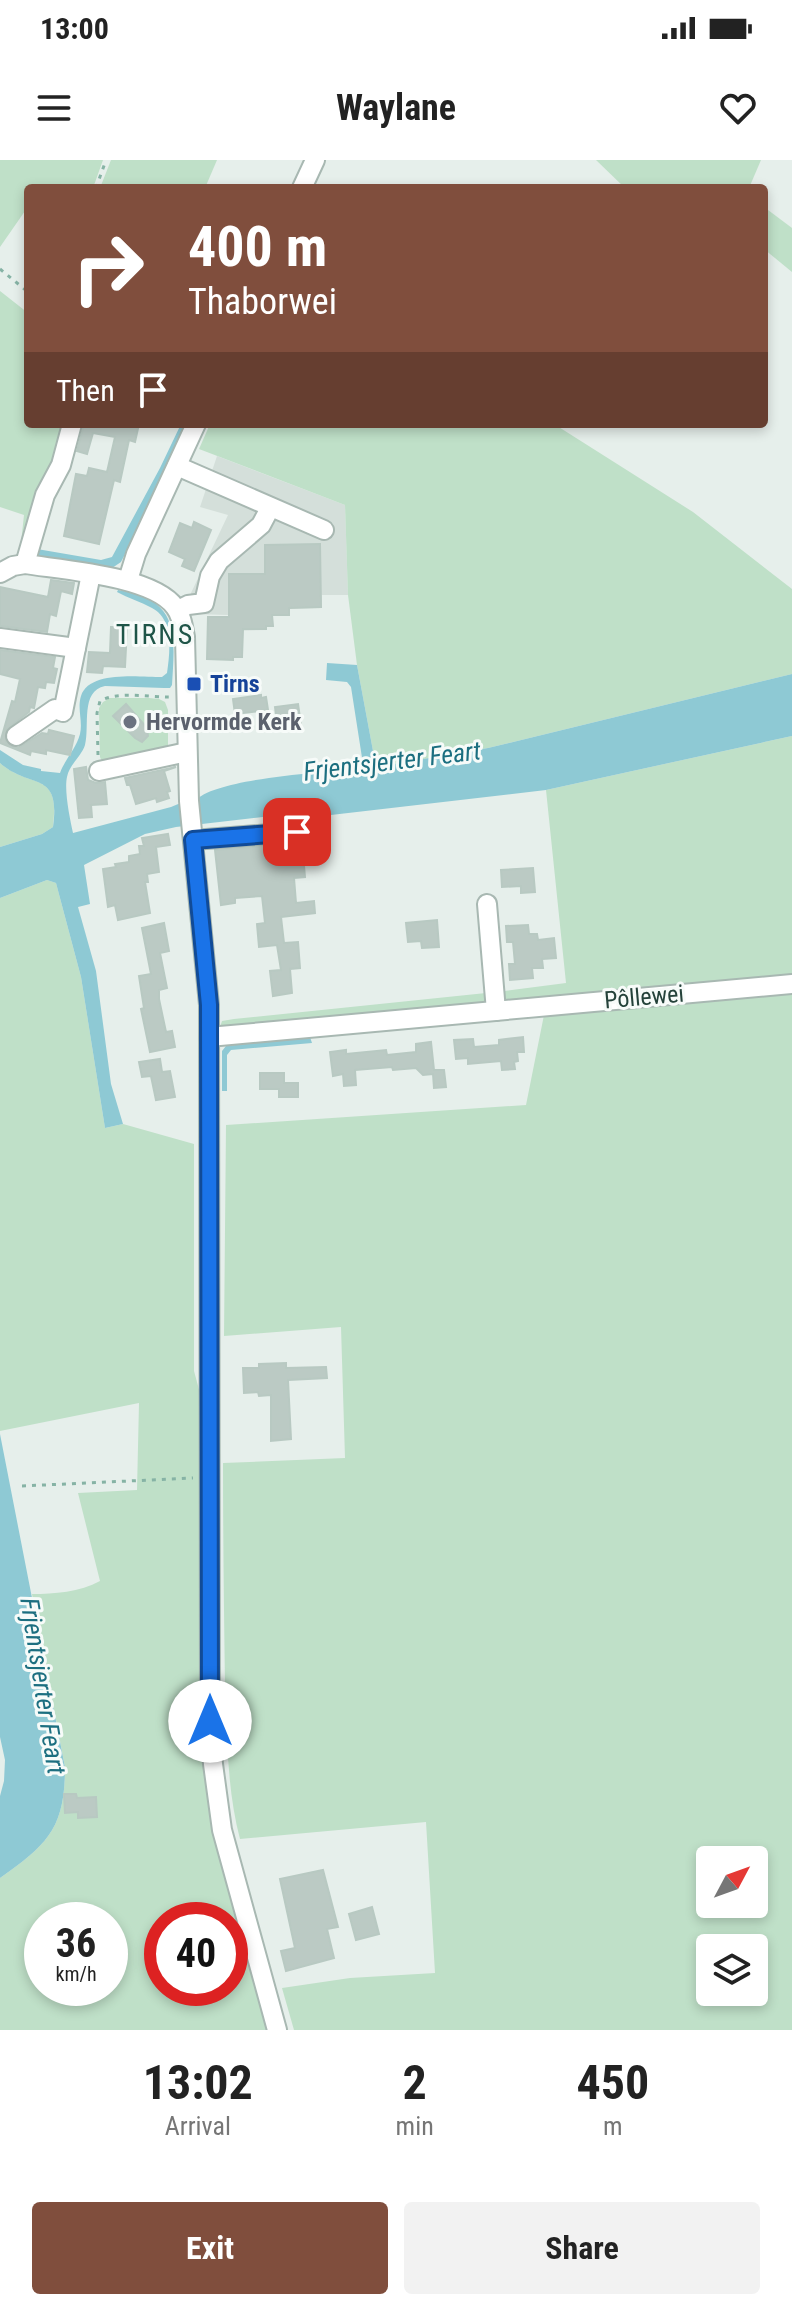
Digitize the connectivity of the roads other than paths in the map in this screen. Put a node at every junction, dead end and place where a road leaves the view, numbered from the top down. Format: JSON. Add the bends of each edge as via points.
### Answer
{"nodes":[{"id":1,"x":315,"y":160,"type":"edge"},
{"id":2,"x":304,"y":184,"type":"edge"},
{"id":3,"x":71,"y":428,"type":"edge"},
{"id":4,"x":194,"y":428,"type":"edge"},
{"id":5,"x":177,"y":466,"type":"junction"},
{"id":6,"x":270,"y":508,"type":"junction"},
{"id":7,"x":324,"y":530,"type":"dead end"},
{"id":8,"x":25,"y":564,"type":"junction"},
{"id":9,"x":0,"y":573,"type":"edge"},
{"id":10,"x":91,"y":574,"type":"junction"},
{"id":11,"x":128,"y":580,"type":"junction"},
{"id":12,"x":178,"y":610,"type":"junction"},
{"id":13,"x":0,"y":638,"type":"edge"},
{"id":14,"x":76,"y":648,"type":"junction"},
{"id":15,"x":16,"y":736,"type":"dead end"},
{"id":16,"x":187,"y":752,"type":"junction"},
{"id":17,"x":100,"y":771,"type":"road end"},
{"id":18,"x":297,"y":832,"type":"dead end"},
{"id":19,"x":192,"y":833,"type":"junction"},
{"id":20,"x":487,"y":904,"type":"dead end"},
{"id":21,"x":792,"y":984,"type":"edge"},
{"id":22,"x":496,"y":1011,"type":"junction"},
{"id":23,"x":209,"y":1037,"type":"junction"},
{"id":24,"x":277,"y":2030,"type":"edge"}],
"edges":[{"from":1,"to":2,"type":"street"},
{"from":3,"to":8,"type":"street"},
{"from":4,"to":5,"type":"street"},
{"from":5,"to":6,"type":"street"},
{"from":5,"to":11,"type":"street"},
{"from":6,"to":7,"type":"street"},
{"from":6,"to":12,"type":"street","via":[[261,525],[219,561],[204,603]]},
{"from":8,"to":9,"type":"street"},
{"from":8,"to":10,"type":"street"},
{"from":10,"to":11,"type":"street"},
{"from":10,"to":14,"type":"street"},
{"from":11,"to":12,"type":"street"},
{"from":12,"to":16,"type":"street","via":[[185,637]]},
{"from":13,"to":14,"type":"street"},
{"from":14,"to":15,"type":"street","via":[[63,712],[55,709]]},
{"from":16,"to":17,"type":"street"},
{"from":16,"to":19,"type":"street"},
{"from":18,"to":19,"type":"street"},
{"from":19,"to":23,"type":"street"},
{"from":20,"to":22,"type":"street"},
{"from":21,"to":22,"type":"street","name":"Pôllewei"},
{"from":22,"to":23,"type":"street","name":"Pôllewei"},
{"from":23,"to":24,"type":"street","via":[[210,1721],[228,1853]]}]}
